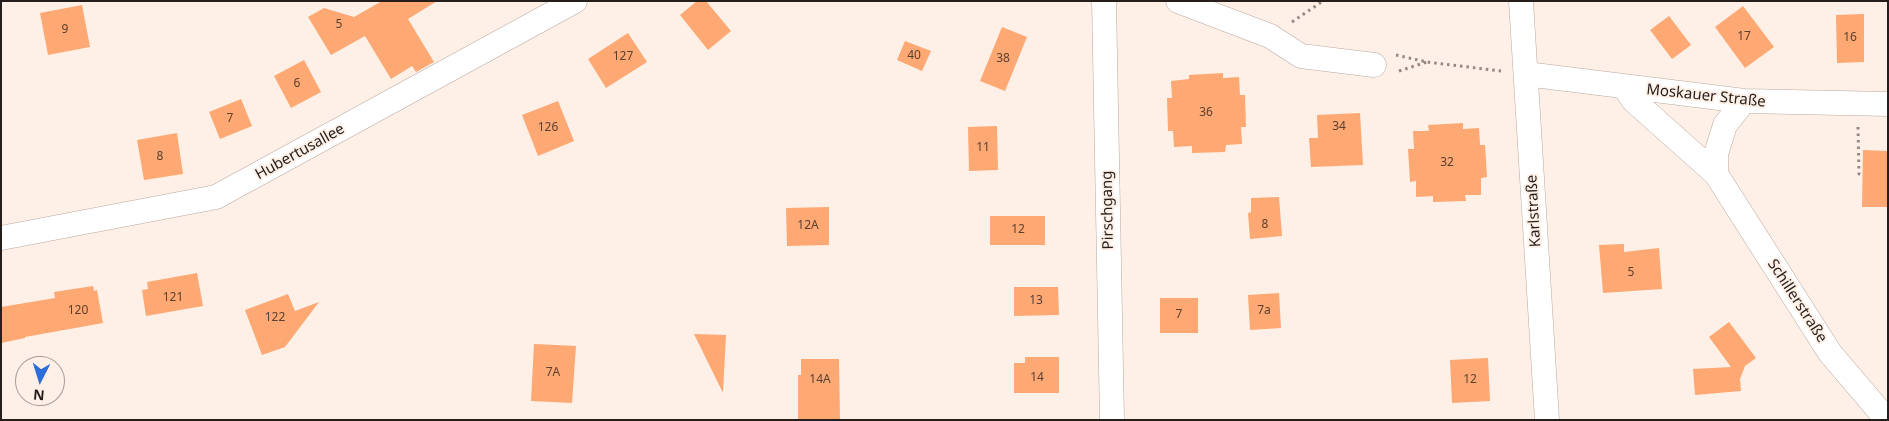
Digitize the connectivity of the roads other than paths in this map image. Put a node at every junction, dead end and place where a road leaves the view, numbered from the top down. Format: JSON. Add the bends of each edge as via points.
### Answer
{"nodes":[{"id":1,"x":575,"y":1,"type":"edge"},
{"id":2,"x":1104,"y":1,"type":"edge"},
{"id":3,"x":1178,"y":1,"type":"edge"},
{"id":4,"x":1521,"y":1,"type":"edge"},
{"id":5,"x":1374,"y":65,"type":"dead end"},
{"id":6,"x":1526,"y":74,"type":"junction"},
{"id":7,"x":1624,"y":87,"type":"junction"},
{"id":8,"x":1744,"y":102,"type":"junction"},
{"id":9,"x":1888,"y":104,"type":"edge"},
{"id":10,"x":1716,"y":174,"type":"junction"},
{"id":11,"x":1,"y":238,"type":"edge"},
{"id":12,"x":1112,"y":420,"type":"edge"},
{"id":13,"x":1547,"y":420,"type":"edge"},
{"id":14,"x":1887,"y":420,"type":"edge"}],
"edges":[{"from":1,"to":11,"type":"street","name":"Hubertusallee","via":[[216,197]]},
{"from":2,"to":12,"type":"street","name":"Pirschgang"},
{"from":3,"to":5,"type":"street","via":[[1270,36],[1301,56]]},
{"from":4,"to":6,"type":"street","name":"Karlstraße"},
{"from":6,"to":7,"type":"street","name":"Moskauer Straße"},
{"from":6,"to":13,"type":"street","name":"Karlstraße"},
{"from":7,"to":8,"type":"street","name":"Moskauer Straße"},
{"from":7,"to":10,"type":"street","name":"Schillerstraße","via":[[1633,100]]},
{"from":8,"to":9,"type":"street","name":"Moskauer Straße"},
{"from":8,"to":10,"type":"street","via":[[1725,125],[1716,154]]},
{"from":10,"to":14,"type":"street","name":"Schillerstraße","via":[[1830,353]]}]}
